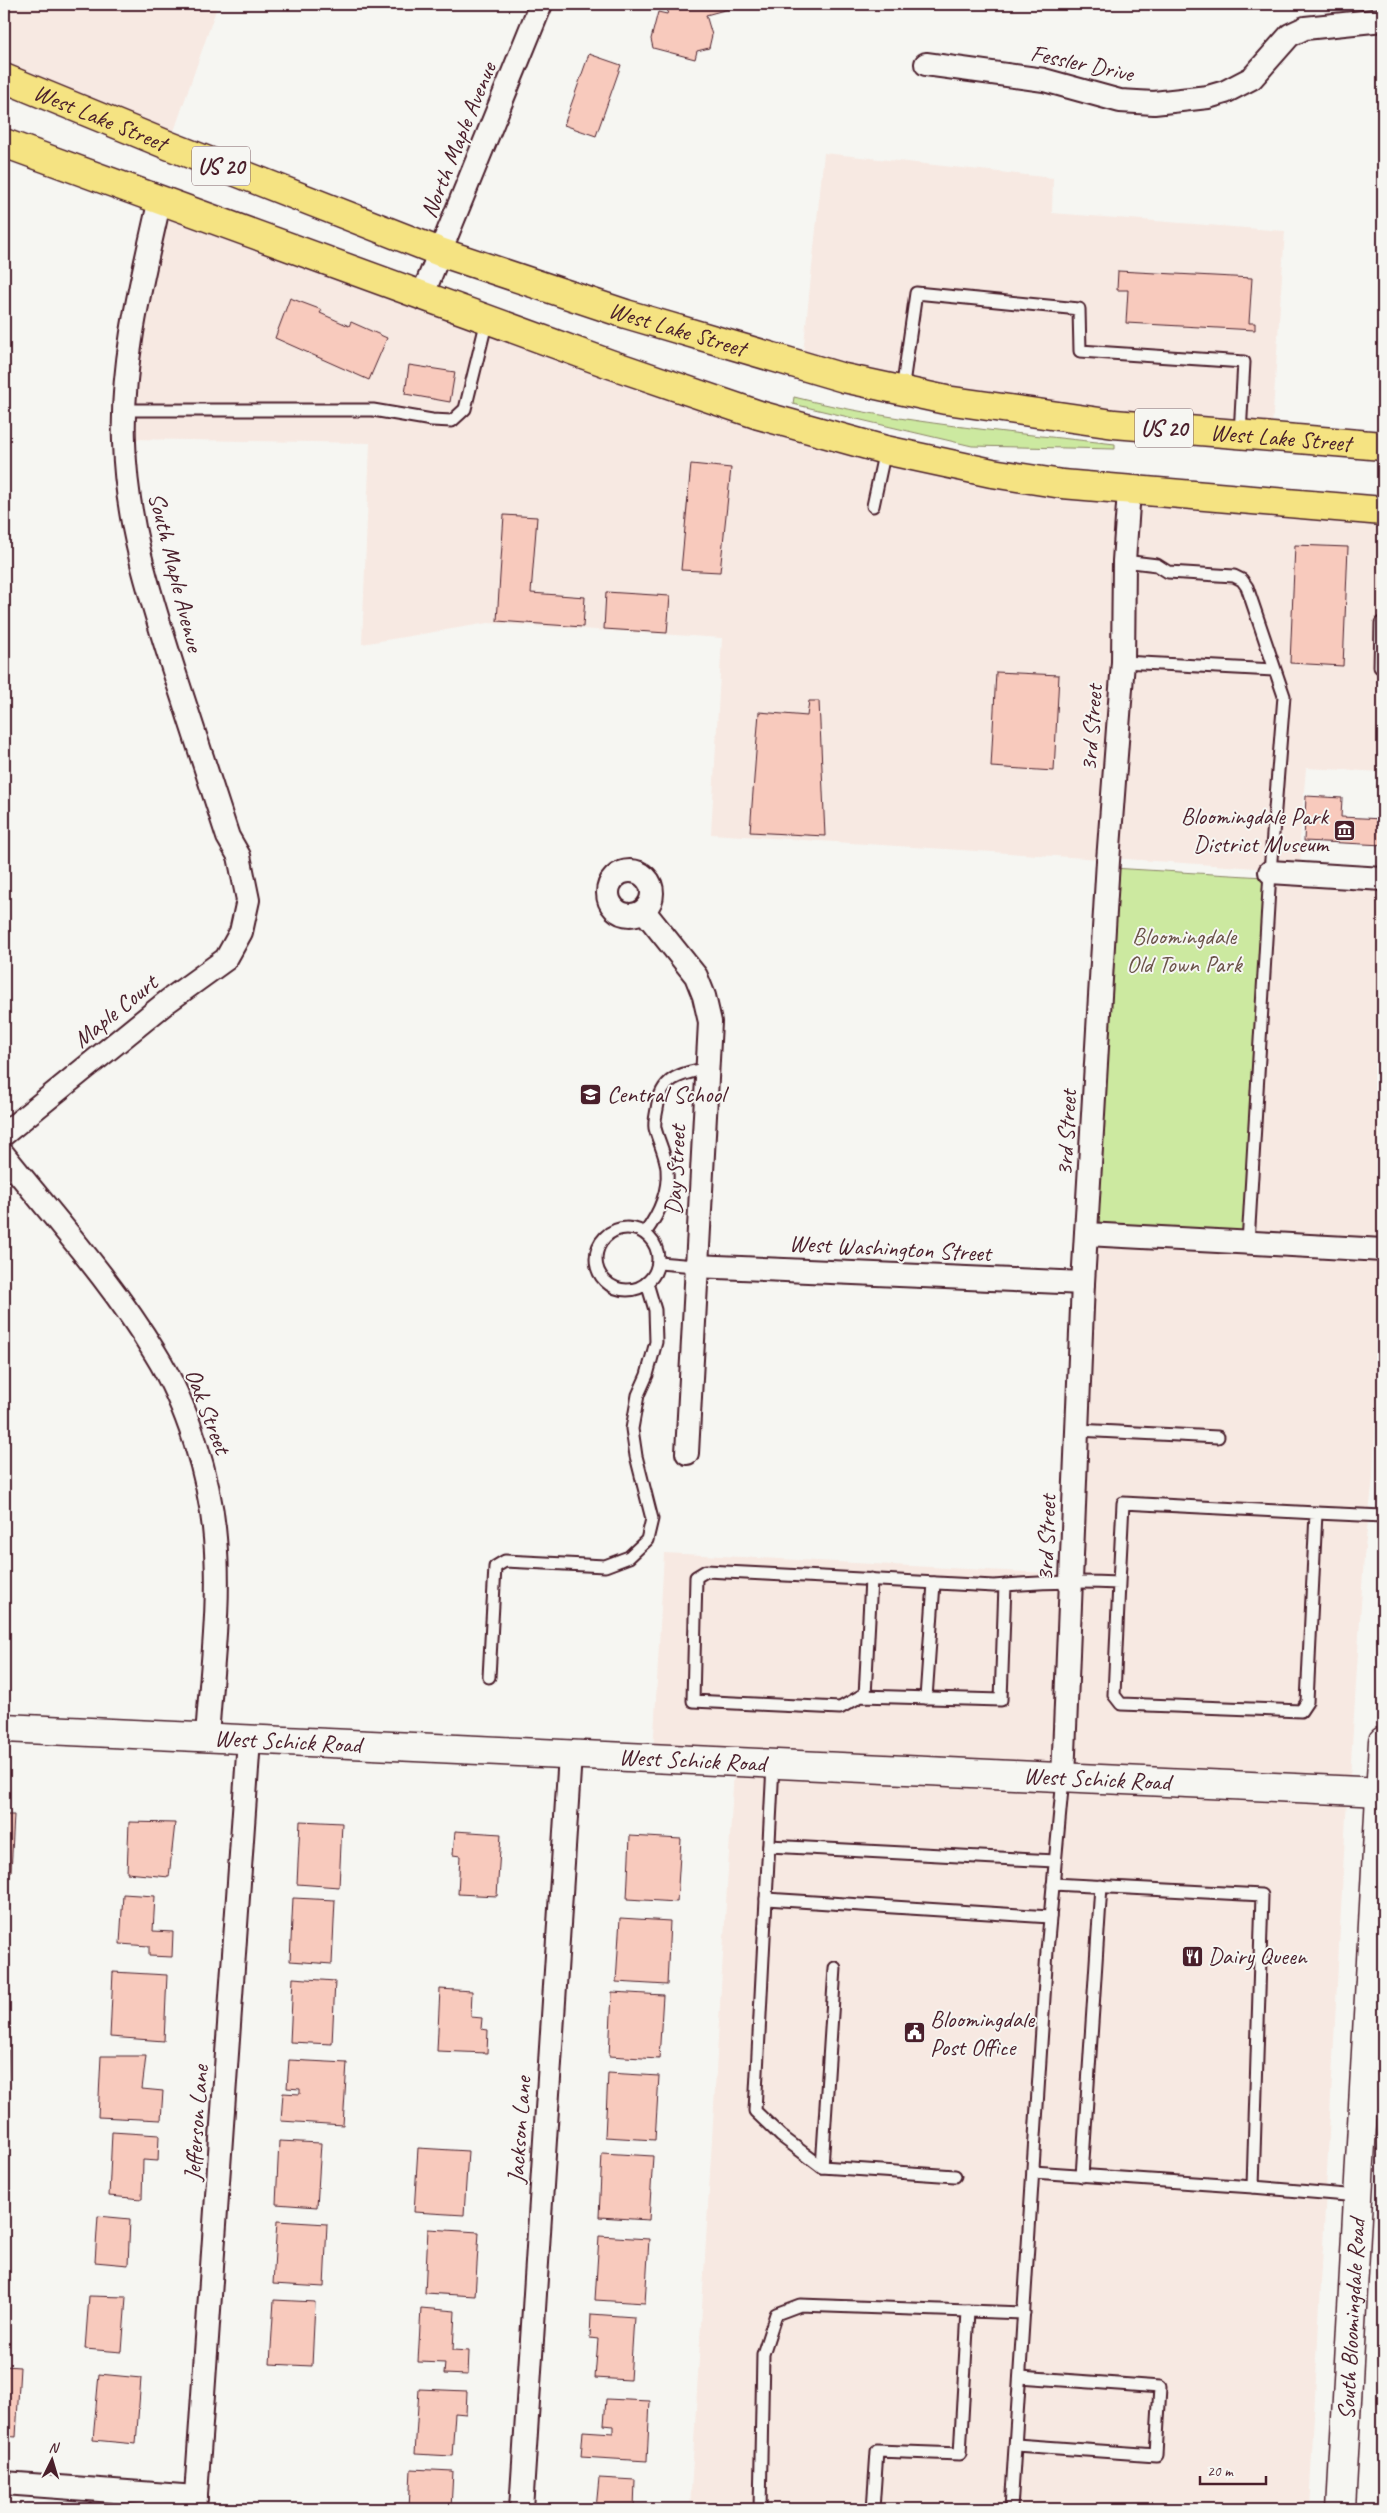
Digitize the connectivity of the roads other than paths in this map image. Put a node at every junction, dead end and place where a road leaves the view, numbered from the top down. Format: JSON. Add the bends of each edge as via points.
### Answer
{"nodes":[{"id":1,"x":541,"y":4,"type":"edge"},
{"id":2,"x":1383,"y":20,"type":"edge"},
{"id":3,"x":926,"y":64,"type":"dead end"},
{"id":4,"x":4,"y":78,"type":"edge"},
{"id":5,"x":4,"y":143,"type":"edge"},
{"id":6,"x":160,"y":200,"type":"junction"},
{"id":7,"x":440,"y":252,"type":"junction"},
{"id":8,"x":422,"y":296,"type":"junction"},
{"id":9,"x":487,"y":320,"type":"junction"},
{"id":10,"x":902,"y":390,"type":"junction"},
{"id":11,"x":125,"y":410,"type":"junction"},
{"id":12,"x":1240,"y":434,"type":"junction"},
{"id":13,"x":1383,"y":446,"type":"edge"},
{"id":14,"x":885,"y":450,"type":"junction"},
{"id":15,"x":1129,"y":491,"type":"junction"},
{"id":16,"x":873,"y":506,"type":"dead end"},
{"id":17,"x":1383,"y":511,"type":"edge"},
{"id":18,"x":1124,"y":561,"type":"junction"},
{"id":19,"x":1381,"y":623,"type":"dead end"},
{"id":20,"x":1123,"y":662,"type":"junction"},
{"id":21,"x":1383,"y":667,"type":"edge"},
{"id":22,"x":1274,"y":670,"type":"junction"},
{"id":23,"x":1270,"y":872,"type":"junction"},
{"id":24,"x":1383,"y":879,"type":"edge"},
{"id":25,"x":644,"y":911,"type":"dead end"},
{"id":26,"x":245,"y":919,"type":"joint"},
{"id":27,"x":708,"y":1068,"type":"junction"},
{"id":28,"x":4,"y":1134,"type":"edge"},
{"id":29,"x":4,"y":1155,"type":"edge"},
{"id":30,"x":645,"y":1232,"type":"junction"},
{"id":31,"x":1086,"y":1234,"type":"junction"},
{"id":32,"x":1248,"y":1243,"type":"junction"},
{"id":33,"x":1383,"y":1250,"type":"edge"},
{"id":34,"x":659,"y":1263,"type":"junction"},
{"id":35,"x":696,"y":1266,"type":"junction"},
{"id":36,"x":647,"y":1283,"type":"junction"},
{"id":37,"x":1083,"y":1283,"type":"junction"},
{"id":38,"x":1077,"y":1430,"type":"junction"},
{"id":39,"x":1218,"y":1437,"type":"dead end"},
{"id":40,"x":687,"y":1453,"type":"dead end"},
{"id":41,"x":1316,"y":1513,"type":"junction"},
{"id":42,"x":1383,"y":1516,"type":"edge"},
{"id":43,"x":871,"y":1579,"type":"junction"},
{"id":44,"x":1071,"y":1580,"type":"junction"},
{"id":45,"x":934,"y":1583,"type":"junction"},
{"id":46,"x":1119,"y":1583,"type":"junction"},
{"id":47,"x":1005,"y":1585,"type":"junction"},
{"id":48,"x":489,"y":1677,"type":"dead end"},
{"id":49,"x":865,"y":1696,"type":"junction"},
{"id":50,"x":926,"y":1698,"type":"junction"},
{"id":51,"x":4,"y":1728,"type":"edge"},
{"id":52,"x":207,"y":1738,"type":"junction"},
{"id":53,"x":249,"y":1740,"type":"junction"},
{"id":54,"x":1383,"y":1740,"type":"edge"},
{"id":55,"x":570,"y":1755,"type":"junction"},
{"id":56,"x":773,"y":1765,"type":"junction"},
{"id":57,"x":1062,"y":1778,"type":"junction"},
{"id":58,"x":1382,"y":1792,"type":"edge"},
{"id":59,"x":769,"y":1846,"type":"junction"},
{"id":60,"x":1055,"y":1861,"type":"junction"},
{"id":61,"x":1053,"y":1884,"type":"junction"},
{"id":62,"x":1101,"y":1886,"type":"junction"},
{"id":63,"x":766,"y":1899,"type":"junction"},
{"id":64,"x":1050,"y":1917,"type":"junction"},
{"id":65,"x":835,"y":1968,"type":"dead end"},
{"id":66,"x":822,"y":2167,"type":"junction"},
{"id":67,"x":1033,"y":2172,"type":"junction"},
{"id":68,"x":955,"y":2176,"type":"dead end"},
{"id":69,"x":1082,"y":2176,"type":"junction"},
{"id":70,"x":1253,"y":2187,"type":"junction"},
{"id":71,"x":1358,"y":2196,"type":"junction"},
{"id":72,"x":968,"y":2311,"type":"junction"},
{"id":73,"x":1024,"y":2313,"type":"junction"},
{"id":74,"x":1020,"y":2377,"type":"junction"},
{"id":75,"x":1016,"y":2445,"type":"junction"},
{"id":76,"x":4,"y":2483,"type":"edge"},
{"id":77,"x":196,"y":2503,"type":"edge"},
{"id":78,"x":521,"y":2509,"type":"edge"},
{"id":79,"x":760,"y":2509,"type":"edge"},
{"id":80,"x":873,"y":2509,"type":"edge"},
{"id":81,"x":1011,"y":2509,"type":"edge"},
{"id":82,"x":1341,"y":2509,"type":"edge"}],
"edges":[{"from":1,"to":7,"type":"street","name":"North Maple Avenue"},
{"from":2,"to":3,"type":"street","name":"Fessler Drive","via":[[1305,28],[1290,35],[1252,78],[1208,97],[1154,102],[1120,101],[1044,80]]},
{"from":4,"to":7,"type":"main road","name":"West Lake Street","number":"US 20"},
{"from":5,"to":6,"type":"main road","number":"US 20"},
{"from":6,"to":8,"type":"main road","number":"US 20"},
{"from":6,"to":11,"type":"street","name":"South Maple Avenue","via":[[135,313],[125,378]]},
{"from":7,"to":8,"type":"street","name":"North Maple Avenue"},
{"from":7,"to":10,"type":"main road","name":"West Lake Street","number":"US 20","via":[[761,356]]},
{"from":8,"to":9,"type":"main road","number":"US 20"},
{"from":9,"to":11,"type":"lane","via":[[465,408],[452,421],[373,410]]},
{"from":9,"to":14,"type":"main road","number":"US 20","via":[[760,415]]},
{"from":10,"to":12,"type":"main road","name":"West Lake Street","number":"US 20","via":[[999,409],[1114,424]]},
{"from":10,"to":12,"type":"lane","via":[[916,293],[1078,308],[1080,351],[1244,362]]},
{"from":11,"to":26,"type":"street","name":"South Maple Avenue","via":[[128,498],[138,549],[222,818],[241,863],[248,900]]},
{"from":12,"to":13,"type":"main road","name":"West Lake Street","number":"US 20"},
{"from":14,"to":15,"type":"main road","number":"US 20","via":[[1018,477]]},
{"from":14,"to":16,"type":"lane"},
{"from":15,"to":17,"type":"main road","number":"US 20"},
{"from":15,"to":18,"type":"street","name":"3rd Street"},
{"from":18,"to":20,"type":"street","name":"3rd Street"},
{"from":18,"to":22,"type":"lane","via":[[1157,565],[1168,572],[1234,576],[1242,580]]},
{"from":19,"to":21,"type":"lane","via":[[1380,667]]},
{"from":20,"to":22,"type":"lane"},
{"from":20,"to":31,"type":"street","name":"3rd Street"},
{"from":22,"to":23,"type":"lane","via":[[1284,696]]},
{"from":23,"to":24,"type":"street"},
{"from":23,"to":32,"type":"lane"},
{"from":25,"to":27,"type":"street","name":"Day Street","via":[[696,976],[710,1022]]},
{"from":26,"to":28,"type":"street","name":"Maple Court","via":[[226,959],[168,1001]]},
{"from":27,"to":30,"type":"lane","via":[[680,1074],[664,1086],[654,1125],[667,1168],[664,1196],[658,1216]]},
{"from":27,"to":35,"type":"street","name":"Day Street"},
{"from":29,"to":52,"type":"street","name":"Oak Street","via":[[124,1305],[156,1354],[185,1414],[204,1472],[215,1536],[217,1580]]},
{"from":30,"to":34,"type":"lane","via":[[658,1250]]},
{"from":30,"to":36,"type":"lane","via":[[630,1228],[615,1230],[599,1244],[596,1264],[605,1281],[614,1287],[634,1290]]},
{"from":31,"to":32,"type":"street"},
{"from":31,"to":37,"type":"street","name":"3rd Street"},
{"from":32,"to":33,"type":"street"},
{"from":34,"to":35,"type":"lane"},
{"from":34,"to":36,"type":"lane"},
{"from":35,"to":37,"type":"street","name":"West Washington Street"},
{"from":35,"to":40,"type":"street","name":"Day Street"},
{"from":36,"to":48,"type":"lane","via":[[655,1310],[656,1342],[638,1394],[632,1429],[652,1519],[647,1540],[629,1557],[606,1566],[506,1561],[495,1567]]},
{"from":37,"to":38,"type":"street","name":"3rd Street"},
{"from":38,"to":39,"type":"lane"},
{"from":38,"to":44,"type":"street","name":"3rd Street"},
{"from":41,"to":42,"type":"lane"},
{"from":41,"to":46,"type":"lane","via":[[1123,1503]]},
{"from":41,"to":46,"type":"lane","via":[[1307,1702],[1301,1711],[1121,1704],[1114,1696]]},
{"from":43,"to":45,"type":"lane"},
{"from":43,"to":49,"type":"lane"},
{"from":43,"to":49,"type":"lane","via":[[706,1571],[696,1577],[693,1701],[840,1708]]},
{"from":44,"to":46,"type":"lane"},
{"from":44,"to":47,"type":"lane"},
{"from":44,"to":57,"type":"street","name":"3rd Street"},
{"from":45,"to":47,"type":"lane"},
{"from":45,"to":50,"type":"lane"},
{"from":47,"to":50,"type":"lane","via":[[1001,1700]]},
{"from":49,"to":50,"type":"lane"},
{"from":51,"to":52,"type":"street","name":"West Schick Road"},
{"from":52,"to":53,"type":"street","name":"West Schick Road"},
{"from":53,"to":55,"type":"street","name":"West Schick Road"},
{"from":53,"to":77,"type":"street","name":"Jefferson Lane"},
{"from":54,"to":58,"type":"street","name":"South Bloomingdale Road"},
{"from":55,"to":56,"type":"street","name":"West Schick Road"},
{"from":55,"to":78,"type":"street","name":"Jackson Lane"},
{"from":56,"to":57,"type":"street","name":"West Schick Road"},
{"from":56,"to":59,"type":"lane"},
{"from":57,"to":58,"type":"street","name":"West Schick Road"},
{"from":57,"to":60,"type":"lane"},
{"from":58,"to":71,"type":"street","name":"South Bloomingdale Road"},
{"from":59,"to":60,"type":"lane"},
{"from":59,"to":63,"type":"lane"},
{"from":60,"to":61,"type":"lane"},
{"from":61,"to":62,"type":"lane"},
{"from":61,"to":64,"type":"lane"},
{"from":62,"to":69,"type":"lane"},
{"from":62,"to":70,"type":"lane","via":[[1262,1895]]},
{"from":63,"to":64,"type":"lane"},
{"from":63,"to":66,"type":"lane","via":[[755,2111],[781,2136]]},
{"from":64,"to":67,"type":"lane"},
{"from":65,"to":66,"type":"lane"},
{"from":66,"to":68,"type":"lane"},
{"from":67,"to":69,"type":"lane"},
{"from":67,"to":73,"type":"lane"},
{"from":69,"to":70,"type":"lane"},
{"from":70,"to":71,"type":"lane"},
{"from":71,"to":82,"type":"street","name":"South Bloomingdale Road"},
{"from":72,"to":73,"type":"lane"},
{"from":72,"to":79,"type":"lane","via":[[800,2305],[776,2314],[762,2354]]},
{"from":72,"to":80,"type":"lane","via":[[960,2454],[877,2451]]},
{"from":73,"to":74,"type":"lane"},
{"from":74,"to":75,"type":"lane"},
{"from":74,"to":75,"type":"lane","via":[[1160,2387],[1156,2455]]},
{"from":75,"to":81,"type":"lane"},
{"from":76,"to":77,"type":"street"}]}
